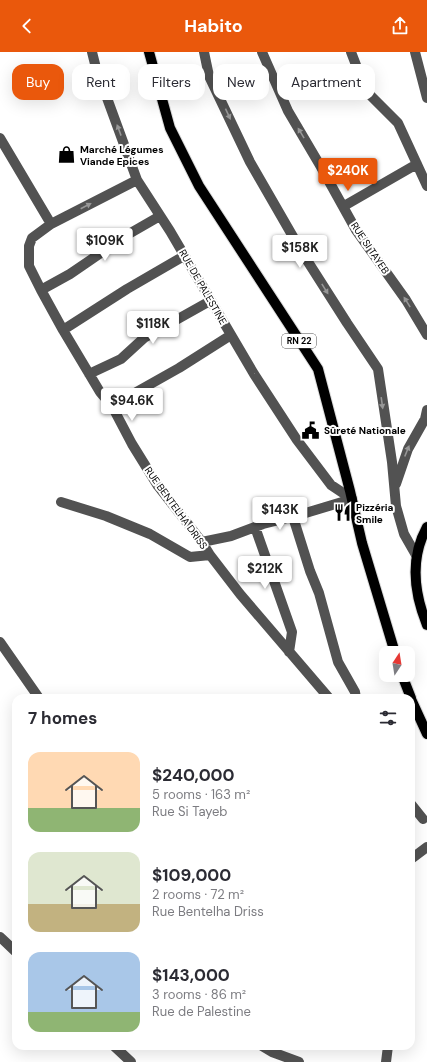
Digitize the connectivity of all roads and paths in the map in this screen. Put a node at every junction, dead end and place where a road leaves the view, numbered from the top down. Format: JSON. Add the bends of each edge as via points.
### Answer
{"nodes":[{"id":1,"x":92,"y":52,"type":"edge"},
{"id":2,"x":149,"y":52,"type":"edge"},
{"id":3,"x":204,"y":52,"type":"edge"},
{"id":4,"x":262,"y":52,"type":"edge"},
{"id":5,"x":351,"y":52,"type":"edge"},
{"id":6,"x":415,"y":52,"type":"edge"},
{"id":7,"x":427,"y":98,"type":"edge"},
{"id":8,"x":0,"y":138,"type":"edge"},
{"id":9,"x":417,"y":164,"type":"junction"},
{"id":10,"x":137,"y":180,"type":"junction"},
{"id":11,"x":427,"y":186,"type":"edge"},
{"id":12,"x":344,"y":206,"type":"junction"},
{"id":13,"x":160,"y":216,"type":"junction"},
{"id":14,"x":51,"y":224,"type":"junction"},
{"id":15,"x":184,"y":256,"type":"junction"},
{"id":16,"x":41,"y":290,"type":"junction"},
{"id":17,"x":210,"y":301,"type":"junction"},
{"id":18,"x":63,"y":330,"type":"junction"},
{"id":19,"x":231,"y":335,"type":"junction"},
{"id":20,"x":427,"y":335,"type":"edge"},
{"id":21,"x":90,"y":374,"type":"junction"},
{"id":22,"x":112,"y":406,"type":"junction"},
{"id":23,"x":427,"y":410,"type":"edge"},
{"id":24,"x":394,"y":488,"type":"junction"},
{"id":25,"x":352,"y":499,"type":"junction"},
{"id":26,"x":61,"y":502,"type":"dead end"},
{"id":27,"x":293,"y":517,"type":"junction"},
{"id":28,"x":255,"y":527,"type":"junction"},
{"id":29,"x":427,"y":527,"type":"edge"},
{"id":30,"x":202,"y":542,"type":"junction"},
{"id":31,"x":210,"y":555,"type":"junction"},
{"id":32,"x":416,"y":555,"type":"junction"},
{"id":33,"x":427,"y":625,"type":"edge"},
{"id":34,"x":0,"y":642,"type":"edge"},
{"id":35,"x":394,"y":646,"type":"edge"},
{"id":36,"x":289,"y":652,"type":"junction"},
{"id":37,"x":405,"y":682,"type":"edge"},
{"id":38,"x":36,"y":694,"type":"edge"},
{"id":39,"x":326,"y":694,"type":"edge"},
{"id":40,"x":355,"y":694,"type":"edge"},
{"id":41,"x":409,"y":694,"type":"edge"},
{"id":42,"x":415,"y":707,"type":"edge"},
{"id":43,"x":427,"y":734,"type":"edge"},
{"id":44,"x":415,"y":808,"type":"edge"},
{"id":45,"x":426,"y":819,"type":"edge"},
{"id":46,"x":427,"y":847,"type":"edge"},
{"id":47,"x":415,"y":856,"type":"edge"},
{"id":48,"x":0,"y":937,"type":"edge"},
{"id":49,"x":12,"y":948,"type":"edge"},
{"id":50,"x":118,"y":1050,"type":"edge"},
{"id":51,"x":269,"y":1050,"type":"edge"},
{"id":52,"x":388,"y":1050,"type":"edge"},
{"id":53,"x":131,"y":1062,"type":"edge"},
{"id":54,"x":299,"y":1062,"type":"edge"},
{"id":55,"x":386,"y":1062,"type":"edge"}],
"edges":[{"from":10,"to":1,"type":"street","name":"RUE DE PALESTINE","one_way":true},
{"from":2,"to":25,"type":"main road","number":"RN 22","via":[[170,128],[199,186],[318,369]]},
{"from":3,"to":24,"type":"street","one_way":true,"via":[[209,76],[250,162],[303,254],[378,369]]},
{"from":12,"to":4,"type":"street","name":"RUE SI TAYEB","one_way":true,"via":[[288,111]]},
{"from":5,"to":9,"type":"street","via":[[366,91],[398,124]]},
{"from":6,"to":7,"type":"street"},
{"from":8,"to":14,"type":"street"},
{"from":9,"to":11,"type":"street"},
{"from":9,"to":12,"type":"street"},
{"from":10,"to":13,"type":"street","name":"RUE DE PALESTINE"},
{"from":14,"to":10,"type":"street","name":"RUE BENTELHA DRISS","one_way":true},
{"from":20,"to":12,"type":"street","name":"RUE SI TAYEB","one_way":true,"via":[[406,300],[356,230]]},
{"from":13,"to":15,"type":"street","name":"RUE DE PALESTINE"},
{"from":13,"to":16,"type":"street","via":[[127,234],[70,274]]},
{"from":14,"to":16,"type":"street","name":"RUE BENTELHA DRISS","via":[[32,238],[29,246],[29,266]]},
{"from":15,"to":17,"type":"street","name":"RUE DE PALESTINE"},
{"from":15,"to":18,"type":"street"},
{"from":16,"to":18,"type":"street","name":"RUE BENTELHA DRISS"},
{"from":17,"to":19,"type":"street","name":"RUE DE PALESTINE"},
{"from":17,"to":21,"type":"street","via":[[144,338],[120,359]]},
{"from":18,"to":21,"type":"street","name":"RUE BENTELHA DRISS"},
{"from":19,"to":22,"type":"street"},
{"from":19,"to":25,"type":"street","name":"RUE DE PALESTINE","via":[[297,440],[332,485]]},
{"from":21,"to":22,"type":"street","name":"RUE BENTELHA DRISS"},
{"from":22,"to":30,"type":"street","name":"RUE BENTELHA DRISS","via":[[158,486]]},
{"from":24,"to":23,"type":"street","one_way":true,"via":[[408,449],[425,419]]},
{"from":24,"to":32,"type":"street","via":[[404,534]]},
{"from":25,"to":27,"type":"street"},
{"from":25,"to":35,"type":"main road","number":"RN 22","via":[[362,543]]},
{"from":26,"to":31,"type":"street","via":[[106,516],[150,534],[190,557]]},
{"from":27,"to":28,"type":"street"},
{"from":27,"to":40,"type":"street","via":[[319,593],[338,662]]},
{"from":28,"to":30,"type":"street"},
{"from":28,"to":36,"type":"street","via":[[292,632]]},
{"from":29,"to":32,"type":"main road"},
{"from":30,"to":31,"type":"street","name":"RUE BENTELHA DRISS"},
{"from":31,"to":36,"type":"street","name":"RUE BENTELHA DRISS"},
{"from":32,"to":33,"type":"main road","via":[[415,583]]},
{"from":34,"to":38,"type":"street"},
{"from":36,"to":39,"type":"street","name":"RUE BENTELHA DRISS"},
{"from":37,"to":41,"type":"main road"},
{"from":42,"to":43,"type":"main road"},
{"from":44,"to":45,"type":"street"},
{"from":46,"to":47,"type":"street"},
{"from":48,"to":49,"type":"street"},
{"from":50,"to":53,"type":"street"},
{"from":51,"to":54,"type":"street"},
{"from":52,"to":55,"type":"street"}]}
